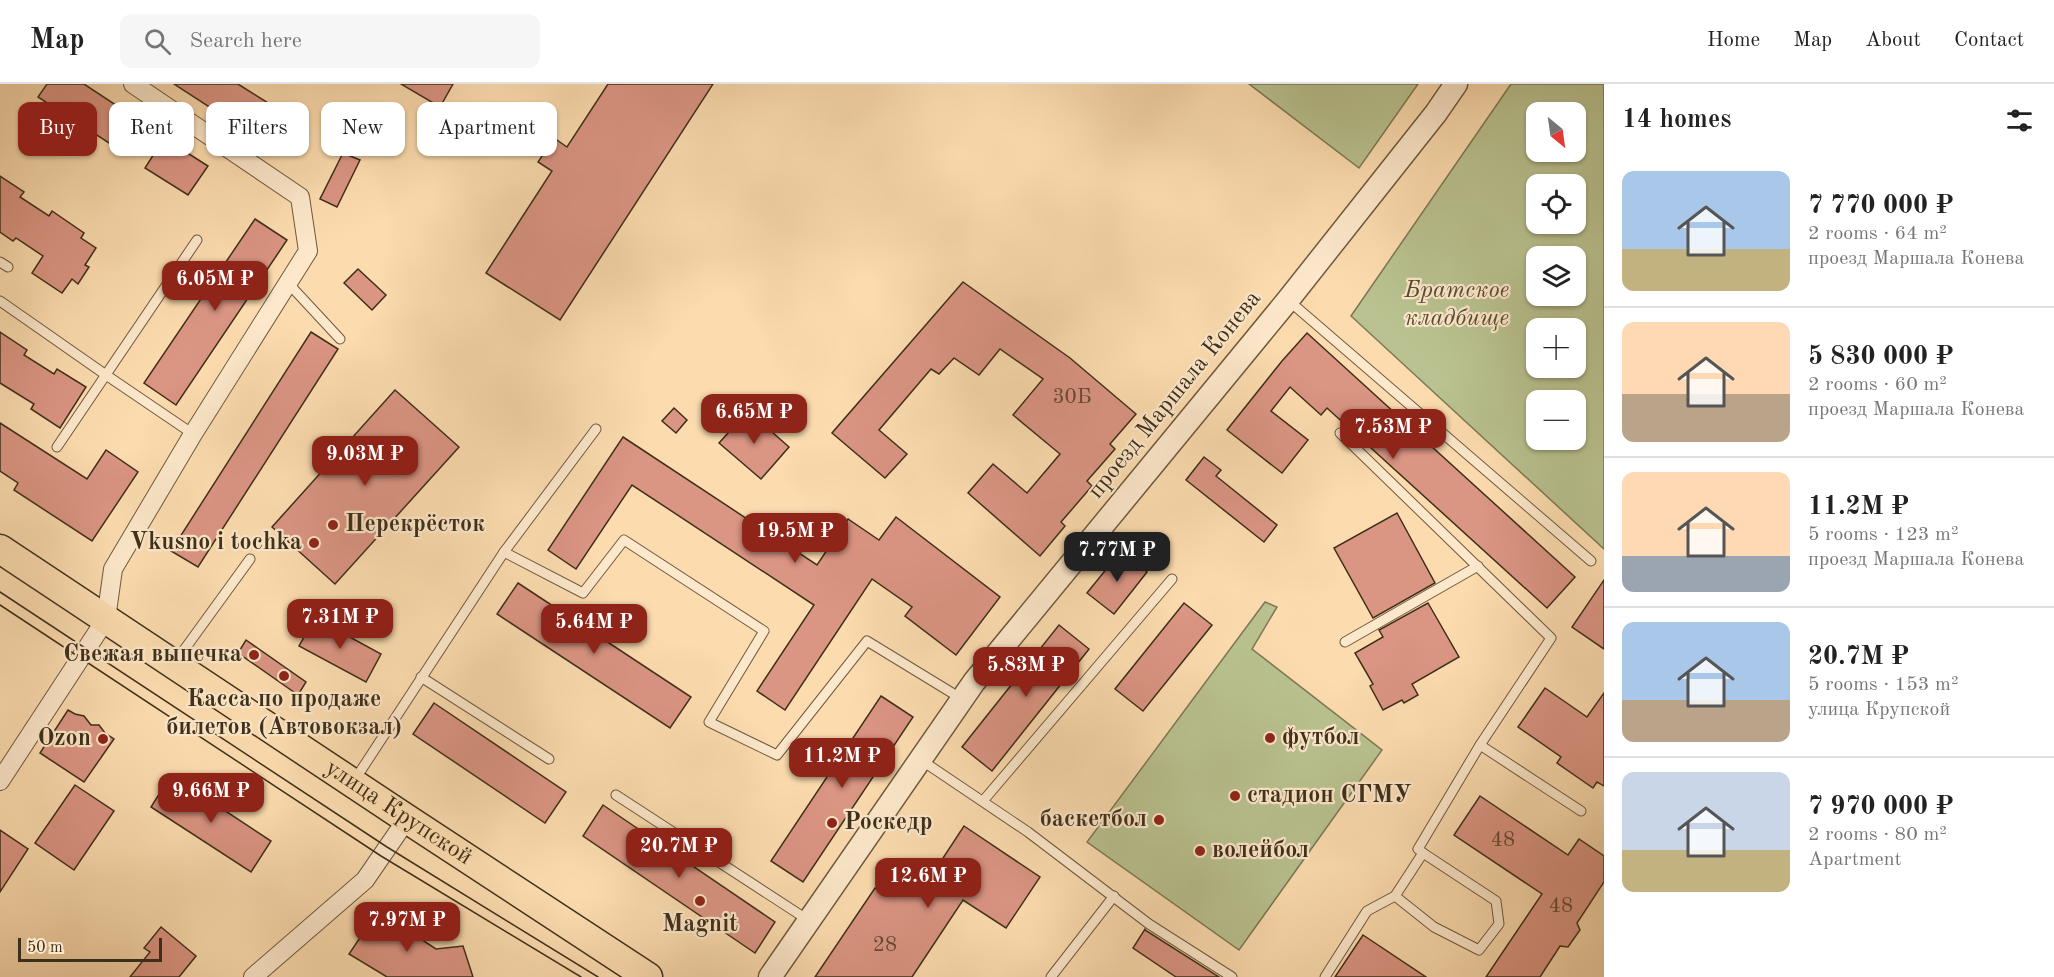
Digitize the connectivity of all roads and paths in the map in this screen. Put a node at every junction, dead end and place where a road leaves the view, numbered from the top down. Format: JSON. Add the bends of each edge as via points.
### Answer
{"nodes":[{"id":1,"x":133,"y":84,"type":"edge"},
{"id":2,"x":1456,"y":84,"type":"edge"},
{"id":3,"x":197,"y":240,"type":"dead end"},
{"id":4,"x":288,"y":284,"type":"junction"},
{"id":5,"x":1288,"y":300,"type":"junction"},
{"id":6,"x":0,"y":301,"type":"edge"},
{"id":7,"x":340,"y":339,"type":"dead end"},
{"id":8,"x":106,"y":375,"type":"junction"},
{"id":9,"x":596,"y":429,"type":"dead end"},
{"id":10,"x":1340,"y":433,"type":"dead end"},
{"id":11,"x":193,"y":434,"type":"junction"},
{"id":12,"x":57,"y":447,"type":"dead end"},
{"id":13,"x":0,"y":549,"type":"edge"},
{"id":14,"x":504,"y":552,"type":"junction"},
{"id":15,"x":250,"y":559,"type":"dead end"},
{"id":16,"x":1591,"y":561,"type":"dead end"},
{"id":17,"x":1478,"y":566,"type":"junction"},
{"id":18,"x":1172,"y":579,"type":"dead end"},
{"id":19,"x":106,"y":619,"type":"junction"},
{"id":20,"x":1345,"y":642,"type":"dead end"},
{"id":21,"x":174,"y":663,"type":"junction"},
{"id":22,"x":421,"y":677,"type":"junction"},
{"id":23,"x":963,"y":699,"type":"junction"},
{"id":24,"x":1480,"y":745,"type":"junction"},
{"id":25,"x":549,"y":759,"type":"dead end"},
{"id":26,"x":921,"y":759,"type":"junction"},
{"id":27,"x":0,"y":781,"type":"edge"},
{"id":28,"x":353,"y":783,"type":"junction"},
{"id":29,"x":616,"y":795,"type":"dead end"},
{"id":30,"x":983,"y":801,"type":"junction"},
{"id":31,"x":1581,"y":811,"type":"dead end"},
{"id":32,"x":407,"y":819,"type":"junction"},
{"id":33,"x":1423,"y":853,"type":"junction"},
{"id":34,"x":1114,"y":896,"type":"junction"},
{"id":35,"x":1395,"y":896,"type":"junction"},
{"id":36,"x":810,"y":921,"type":"junction"},
{"id":37,"x":253,"y":977,"type":"edge"},
{"id":38,"x":648,"y":977,"type":"edge"},
{"id":39,"x":770,"y":977,"type":"edge"},
{"id":40,"x":1051,"y":977,"type":"edge"},
{"id":41,"x":1232,"y":977,"type":"edge"},
{"id":42,"x":1325,"y":977,"type":"edge"}],
"edges":[{"from":1,"to":4,"type":"street","via":[[300,197],[308,251]]},
{"from":2,"to":5,"type":"street","name":"проезд Маршала Конева"},
{"from":3,"to":8,"type":"lane"},
{"from":4,"to":7,"type":"lane"},
{"from":4,"to":11,"type":"street"},
{"from":5,"to":16,"type":"lane"},
{"from":5,"to":23,"type":"street","name":"проезд Маршала Конева"},
{"from":6,"to":8,"type":"lane"},
{"from":8,"to":11,"type":"lane"},
{"from":8,"to":12,"type":"lane"},
{"from":9,"to":14,"type":"lane"},
{"from":10,"to":17,"type":"lane"},
{"from":11,"to":19,"type":"street","via":[[113,569]]},
{"from":13,"to":19,"type":"main road","name":"улица Крупской"},
{"from":14,"to":22,"type":"lane"},
{"from":14,"to":23,"type":"lane","via":[[583,593],[624,540],[765,631],[709,722],[777,755],[867,641]]},
{"from":15,"to":21,"type":"lane"},
{"from":17,"to":20,"type":"lane"},
{"from":17,"to":24,"type":"lane","via":[[1551,638]]},
{"from":18,"to":30,"type":"lane"},
{"from":19,"to":21,"type":"main road","name":"улица Крупской"},
{"from":19,"to":27,"type":"street"},
{"from":21,"to":28,"type":"main road","name":"улица Крупской"},
{"from":22,"to":25,"type":"lane"},
{"from":22,"to":28,"type":"lane"},
{"from":23,"to":26,"type":"street","name":"проезд Маршала Конева"},
{"from":24,"to":31,"type":"lane"},
{"from":24,"to":33,"type":"lane","via":[[1418,849]]},
{"from":26,"to":30,"type":"lane"},
{"from":26,"to":36,"type":"street","name":"проезд Маршала Конева"},
{"from":28,"to":32,"type":"main road","name":"улица Крупской"},
{"from":29,"to":36,"type":"lane"},
{"from":30,"to":34,"type":"lane"},
{"from":32,"to":37,"type":"street","via":[[365,880]]},
{"from":32,"to":38,"type":"main road","name":"улица Крупской"},
{"from":33,"to":35,"type":"lane"},
{"from":33,"to":35,"type":"lane","via":[[1496,901],[1499,924],[1479,950],[1434,927]]},
{"from":34,"to":40,"type":"lane"},
{"from":34,"to":41,"type":"lane","via":[[1149,924]]},
{"from":35,"to":42,"type":"lane","via":[[1367,911]]},
{"from":36,"to":39,"type":"street","name":"проезд Маршала Конева"}]}
